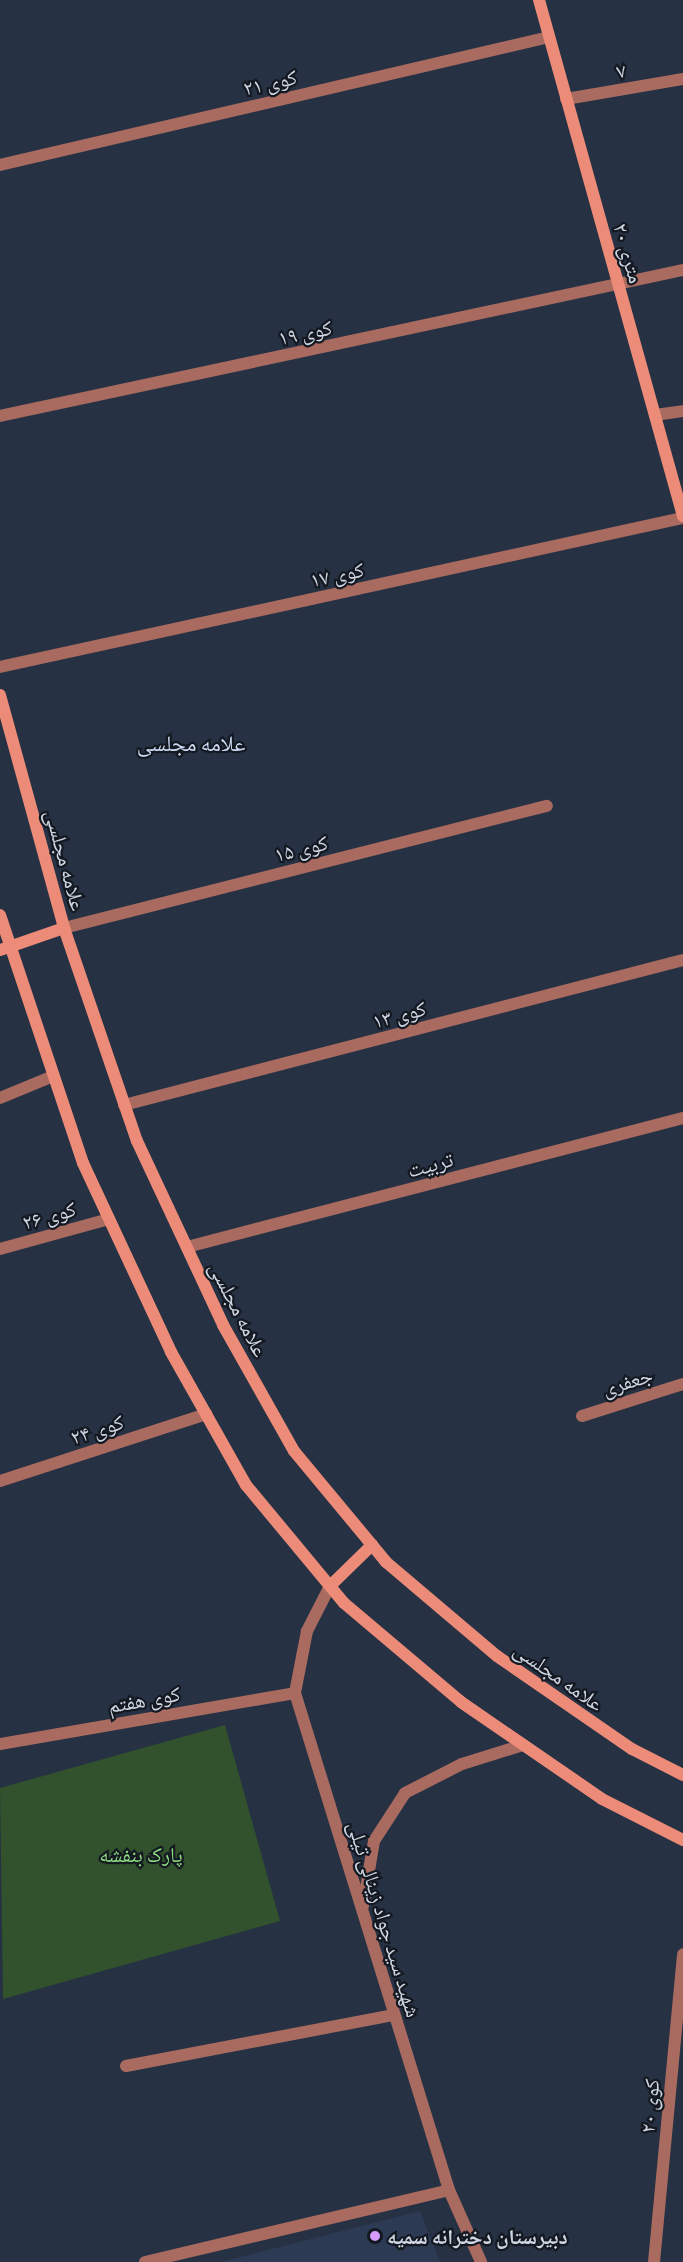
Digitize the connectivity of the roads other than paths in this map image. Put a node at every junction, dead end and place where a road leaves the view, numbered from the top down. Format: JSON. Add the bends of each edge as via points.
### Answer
{"nodes":[{"id":1,"x":539,"y":0,"type":"edge"},
{"id":2,"x":549,"y":37,"type":"junction"},
{"id":3,"x":683,"y":79,"type":"edge"},
{"id":4,"x":567,"y":99,"type":"junction"},
{"id":5,"x":0,"y":165,"type":"edge"},
{"id":6,"x":683,"y":270,"type":"edge"},
{"id":7,"x":618,"y":285,"type":"junction"},
{"id":8,"x":683,"y":411,"type":"edge"},
{"id":9,"x":655,"y":415,"type":"junction"},
{"id":10,"x":0,"y":416,"type":"edge"},
{"id":11,"x":683,"y":517,"type":"edge"},
{"id":12,"x":0,"y":667,"type":"edge"},
{"id":13,"x":0,"y":695,"type":"edge"},
{"id":14,"x":547,"y":806,"type":"dead end"},
{"id":15,"x":0,"y":915,"type":"edge"},
{"id":16,"x":64,"y":928,"type":"junction"},
{"id":17,"x":4,"y":948,"type":"edge"},
{"id":18,"x":683,"y":960,"type":"edge"},
{"id":19,"x":53,"y":1076,"type":"junction"},
{"id":20,"x":0,"y":1098,"type":"edge"},
{"id":21,"x":124,"y":1105,"type":"junction"},
{"id":22,"x":683,"y":1118,"type":"edge"},
{"id":23,"x":109,"y":1219,"type":"junction"},
{"id":24,"x":187,"y":1247,"type":"junction"},
{"id":25,"x":0,"y":1249,"type":"edge"},
{"id":26,"x":683,"y":1384,"type":"edge"},
{"id":27,"x":206,"y":1414,"type":"junction"},
{"id":28,"x":582,"y":1416,"type":"dead end"},
{"id":29,"x":0,"y":1481,"type":"edge"},
{"id":30,"x":372,"y":1545,"type":"junction"},
{"id":31,"x":330,"y":1586,"type":"junction"},
{"id":32,"x":295,"y":1693,"type":"junction"},
{"id":33,"x":0,"y":1744,"type":"edge"},
{"id":34,"x":523,"y":1745,"type":"junction"},
{"id":35,"x":683,"y":1775,"type":"edge"},
{"id":36,"x":683,"y":1840,"type":"edge"},
{"id":37,"x":362,"y":1911,"type":"junction"},
{"id":38,"x":683,"y":1954,"type":"edge"},
{"id":39,"x":394,"y":2015,"type":"junction"},
{"id":40,"x":126,"y":2066,"type":"dead end"},
{"id":41,"x":449,"y":2190,"type":"junction"},
{"id":42,"x":144,"y":2262,"type":"edge"},
{"id":43,"x":481,"y":2262,"type":"edge"},
{"id":44,"x":654,"y":2262,"type":"edge"}],
"edges":[{"from":1,"to":2,"type":"main road","name":"۲۰ متری"},
{"from":2,"to":4,"type":"main road","name":"۲۰ متری"},
{"from":2,"to":5,"type":"street","name":"کوی ۲۱"},
{"from":3,"to":4,"type":"street","name":"۷"},
{"from":4,"to":7,"type":"main road","name":"۲۰ متری"},
{"from":6,"to":7,"type":"street","name":"کوی ۱۹"},
{"from":7,"to":9,"type":"main road","name":"۲۰ متری"},
{"from":7,"to":10,"type":"street","name":"کوی ۱۹"},
{"from":8,"to":9,"type":"street"},
{"from":9,"to":11,"type":"main road","name":"۲۰ متری"},
{"from":11,"to":12,"type":"street","name":"کوی ۱۷"},
{"from":13,"to":16,"type":"main road","name":"علامه مجلسی"},
{"from":14,"to":16,"type":"street","name":"کوی ۱۵"},
{"from":15,"to":17,"type":"main road"},
{"from":16,"to":17,"type":"main road"},
{"from":16,"to":21,"type":"main road","name":"علامه مجلسی"},
{"from":17,"to":19,"type":"main road"},
{"from":18,"to":21,"type":"street","name":"کوی ۱۳"},
{"from":19,"to":20,"type":"street"},
{"from":19,"to":23,"type":"main road"},
{"from":21,"to":24,"type":"main road","name":"علامه مجلسی"},
{"from":22,"to":24,"type":"street","name":"تربیت"},
{"from":23,"to":25,"type":"street","name":"کوی ۲۶"},
{"from":23,"to":27,"type":"main road"},
{"from":24,"to":30,"type":"main road","name":"علامه مجلسی","via":[[294,1451]]},
{"from":26,"to":28,"type":"street","name":"جعفری"},
{"from":27,"to":29,"type":"street","name":"کوی ۲۴"},
{"from":27,"to":31,"type":"main road","via":[[246,1485]]},
{"from":30,"to":31,"type":"main road"},
{"from":30,"to":35,"type":"main road","name":"علامه مجلسی","via":[[497,1656],[632,1749]]},
{"from":31,"to":32,"type":"street","name":"شهید سید جواد زینالی تیلی","via":[[307,1631]]},
{"from":31,"to":34,"type":"main road","via":[[461,1702]]},
{"from":32,"to":33,"type":"street","name":"کوی هفتم"},
{"from":32,"to":37,"type":"street","name":"شهید سید جواد زینالی تیلی"},
{"from":34,"to":36,"type":"main road","via":[[602,1799]]},
{"from":34,"to":37,"type":"street","via":[[462,1764],[405,1793],[374,1841]]},
{"from":37,"to":39,"type":"street","name":"شهید سید جواد زینالی تیلی"},
{"from":38,"to":44,"type":"street","name":"کوی ۲۰"},
{"from":39,"to":40,"type":"street"},
{"from":39,"to":41,"type":"street","name":"شهید سید جواد زینالی تیلی"},
{"from":41,"to":42,"type":"street"},
{"from":41,"to":43,"type":"street","name":"شهید سید جواد زینالی تیلی"}]}
